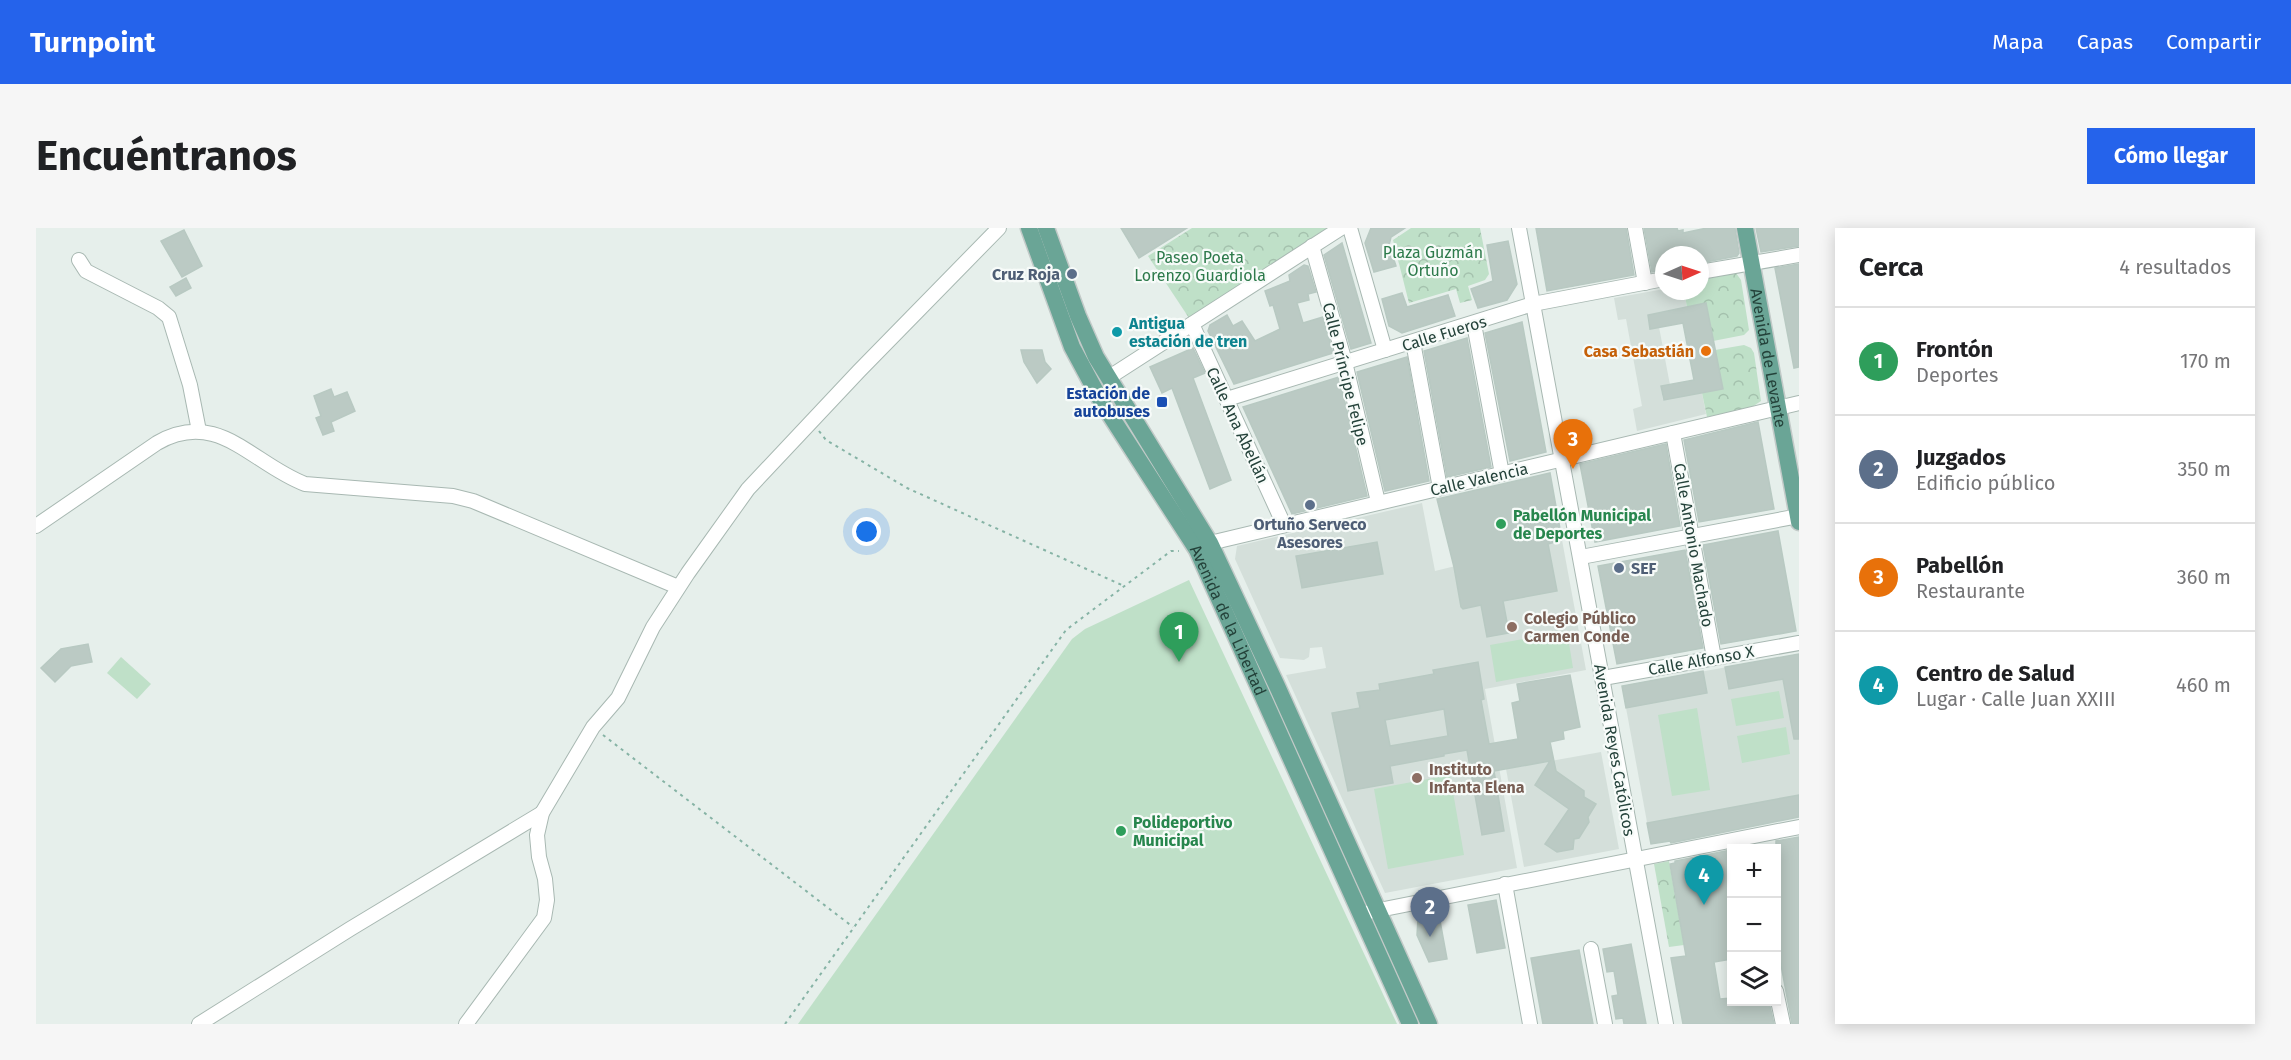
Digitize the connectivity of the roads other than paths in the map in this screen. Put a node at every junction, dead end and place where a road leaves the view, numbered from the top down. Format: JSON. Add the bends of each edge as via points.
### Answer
{"nodes":[{"id":1,"x":999,"y":228,"type":"edge"},
{"id":2,"x":1029,"y":228,"type":"edge"},
{"id":3,"x":1046,"y":228,"type":"edge"},
{"id":4,"x":1341,"y":228,"type":"edge"},
{"id":5,"x":1350,"y":228,"type":"edge"},
{"id":6,"x":1519,"y":228,"type":"edge"},
{"id":7,"x":1635,"y":228,"type":"edge"},
{"id":8,"x":1745,"y":228,"type":"edge"},
{"id":9,"x":1312,"y":246,"type":"junction"},
{"id":10,"x":1799,"y":255,"type":"edge"},
{"id":11,"x":79,"y":260,"type":"dead end"},
{"id":12,"x":1752,"y":263,"type":"junction"},
{"id":13,"x":1709,"y":270,"type":"edge"},
{"id":14,"x":1655,"y":280,"type":"edge"},
{"id":15,"x":1645,"y":282,"type":"junction"},
{"id":16,"x":1533,"y":304,"type":"junction"},
{"id":17,"x":1191,"y":324,"type":"junction"},
{"id":18,"x":1474,"y":324,"type":"junction"},
{"id":19,"x":1413,"y":342,"type":"junction"},
{"id":20,"x":1385,"y":351,"type":"junction"},
{"id":21,"x":1345,"y":362,"type":"junction"},
{"id":22,"x":1108,"y":378,"type":"junction"},
{"id":23,"x":1227,"y":399,"type":"junction"},
{"id":24,"x":1799,"y":403,"type":"edge"},
{"id":25,"x":1778,"y":408,"type":"junction"},
{"id":26,"x":199,"y":431,"type":"junction"},
{"id":27,"x":1673,"y":433,"type":"junction"},
{"id":28,"x":1562,"y":460,"type":"junction"},
{"id":29,"x":1502,"y":474,"type":"junction"},
{"id":30,"x":1440,"y":488,"type":"junction"},
{"id":31,"x":1378,"y":502,"type":"junction"},
{"id":32,"x":1799,"y":518,"type":"edge"},
{"id":33,"x":1284,"y":525,"type":"junction"},
{"id":34,"x":36,"y":526,"type":"edge"},
{"id":35,"x":1692,"y":536,"type":"junction"},
{"id":36,"x":1197,"y":548,"type":"junction"},
{"id":37,"x":1581,"y":557,"type":"junction"},
{"id":38,"x":678,"y":587,"type":"junction"},
{"id":39,"x":1799,"y":643,"type":"edge"},
{"id":40,"x":1714,"y":658,"type":"junction"},
{"id":41,"x":1603,"y":678,"type":"junction"},
{"id":42,"x":542,"y":813,"type":"junction"},
{"id":43,"x":1799,"y":827,"type":"edge"},
{"id":44,"x":1748,"y":842,"type":"edge"},
{"id":45,"x":1635,"y":861,"type":"junction"},
{"id":46,"x":1505,"y":884,"type":"junction"},
{"id":47,"x":1369,"y":912,"type":"junction"},
{"id":48,"x":1591,"y":949,"type":"dead end"},
{"id":49,"x":1779,"y":1006,"type":"edge"},
{"id":50,"x":199,"y":1024,"type":"edge"},
{"id":51,"x":466,"y":1024,"type":"edge"},
{"id":52,"x":1410,"y":1024,"type":"edge"},
{"id":53,"x":1429,"y":1024,"type":"edge"},
{"id":54,"x":1530,"y":1024,"type":"edge"},
{"id":55,"x":1605,"y":1024,"type":"edge"},
{"id":56,"x":1666,"y":1024,"type":"edge"},
{"id":57,"x":1783,"y":1024,"type":"edge"}],
"edges":[{"from":1,"to":38,"type":"street","via":[[748,489]]},
{"from":2,"to":36,"type":"main road","name":"Avenida de la Libertad","via":[[1072,347],[1101,401]]},
{"from":3,"to":22,"type":"main road","via":[[1078,316]]},
{"from":4,"to":9,"type":"street"},
{"from":5,"to":20,"type":"street"},
{"from":6,"to":16,"type":"street","name":"Avenida Reyes Católicos"},
{"from":7,"to":15,"type":"street"},
{"from":8,"to":12,"type":"main road","name":"Avenida de Levante"},
{"from":9,"to":17,"type":"street"},
{"from":9,"to":21,"type":"street","name":"Calle Príncipe Felipe"},
{"from":10,"to":12,"type":"street"},
{"from":11,"to":26,"type":"street","via":[[86,271],[169,317],[190,385]]},
{"from":12,"to":13,"type":"street"},
{"from":12,"to":25,"type":"main road","name":"Avenida de Levante"},
{"from":14,"to":15,"type":"street","name":"Calle Fueros"},
{"from":15,"to":16,"type":"street","name":"Calle Fueros"},
{"from":16,"to":18,"type":"street","name":"Calle Fueros"},
{"from":16,"to":28,"type":"street","name":"Avenida Reyes Católicos"},
{"from":17,"to":22,"type":"street"},
{"from":17,"to":23,"type":"street","name":"Calle Ana Abellán"},
{"from":18,"to":19,"type":"street","name":"Calle Fueros"},
{"from":18,"to":29,"type":"street"},
{"from":19,"to":20,"type":"street","name":"Calle Fueros"},
{"from":19,"to":30,"type":"street"},
{"from":20,"to":21,"type":"street","name":"Calle Fueros"},
{"from":21,"to":23,"type":"street","name":"Calle Fueros"},
{"from":21,"to":31,"type":"street","name":"Calle Príncipe Felipe"},
{"from":22,"to":36,"type":"main road"},
{"from":23,"to":33,"type":"street","name":"Calle Ana Abellán"},
{"from":24,"to":25,"type":"street","name":"Calle Valencia"},
{"from":25,"to":27,"type":"street","name":"Calle Valencia"},
{"from":25,"to":32,"type":"main road","name":"Avenida de Levante"},
{"from":26,"to":34,"type":"street","via":[[171,435],[157,443]]},
{"from":26,"to":38,"type":"street","via":[[224,437],[305,484],[431,493],[473,501]]},
{"from":27,"to":28,"type":"street","name":"Calle Valencia"},
{"from":27,"to":35,"type":"street","name":"Calle Antonio Machado"},
{"from":28,"to":29,"type":"street","name":"Calle Valencia"},
{"from":28,"to":37,"type":"street","name":"Avenida Reyes Católicos"},
{"from":29,"to":30,"type":"street","name":"Calle Valencia"},
{"from":30,"to":31,"type":"street","name":"Calle Valencia"},
{"from":31,"to":33,"type":"street","name":"Calle Valencia"},
{"from":32,"to":35,"type":"street"},
{"from":33,"to":36,"type":"street","name":"Calle Valencia"},
{"from":35,"to":37,"type":"street"},
{"from":35,"to":40,"type":"street","name":"Calle Antonio Machado"},
{"from":36,"to":47,"type":"main road","via":[[1277,686]]},
{"from":37,"to":41,"type":"street","name":"Avenida Reyes Católicos"},
{"from":38,"to":42,"type":"street","via":[[618,698],[593,727]]},
{"from":39,"to":40,"type":"street","name":"Calle Alfonso X"},
{"from":40,"to":41,"type":"street","name":"Calle Alfonso X"},
{"from":41,"to":45,"type":"street","name":"Avenida Reyes Católicos"},
{"from":42,"to":50,"type":"street"},
{"from":42,"to":51,"type":"street","via":[[537,835],[547,900],[544,918]]},
{"from":43,"to":44,"type":"street"},
{"from":44,"to":45,"type":"street","via":[[1646,856]]},
{"from":45,"to":46,"type":"street"},
{"from":45,"to":56,"type":"street","name":"Avenida Reyes Católicos"},
{"from":46,"to":47,"type":"street"},
{"from":46,"to":54,"type":"street"},
{"from":47,"to":52,"type":"main road"},
{"from":47,"to":53,"type":"main road"},
{"from":48,"to":55,"type":"street"},
{"from":49,"to":57,"type":"street"}]}
